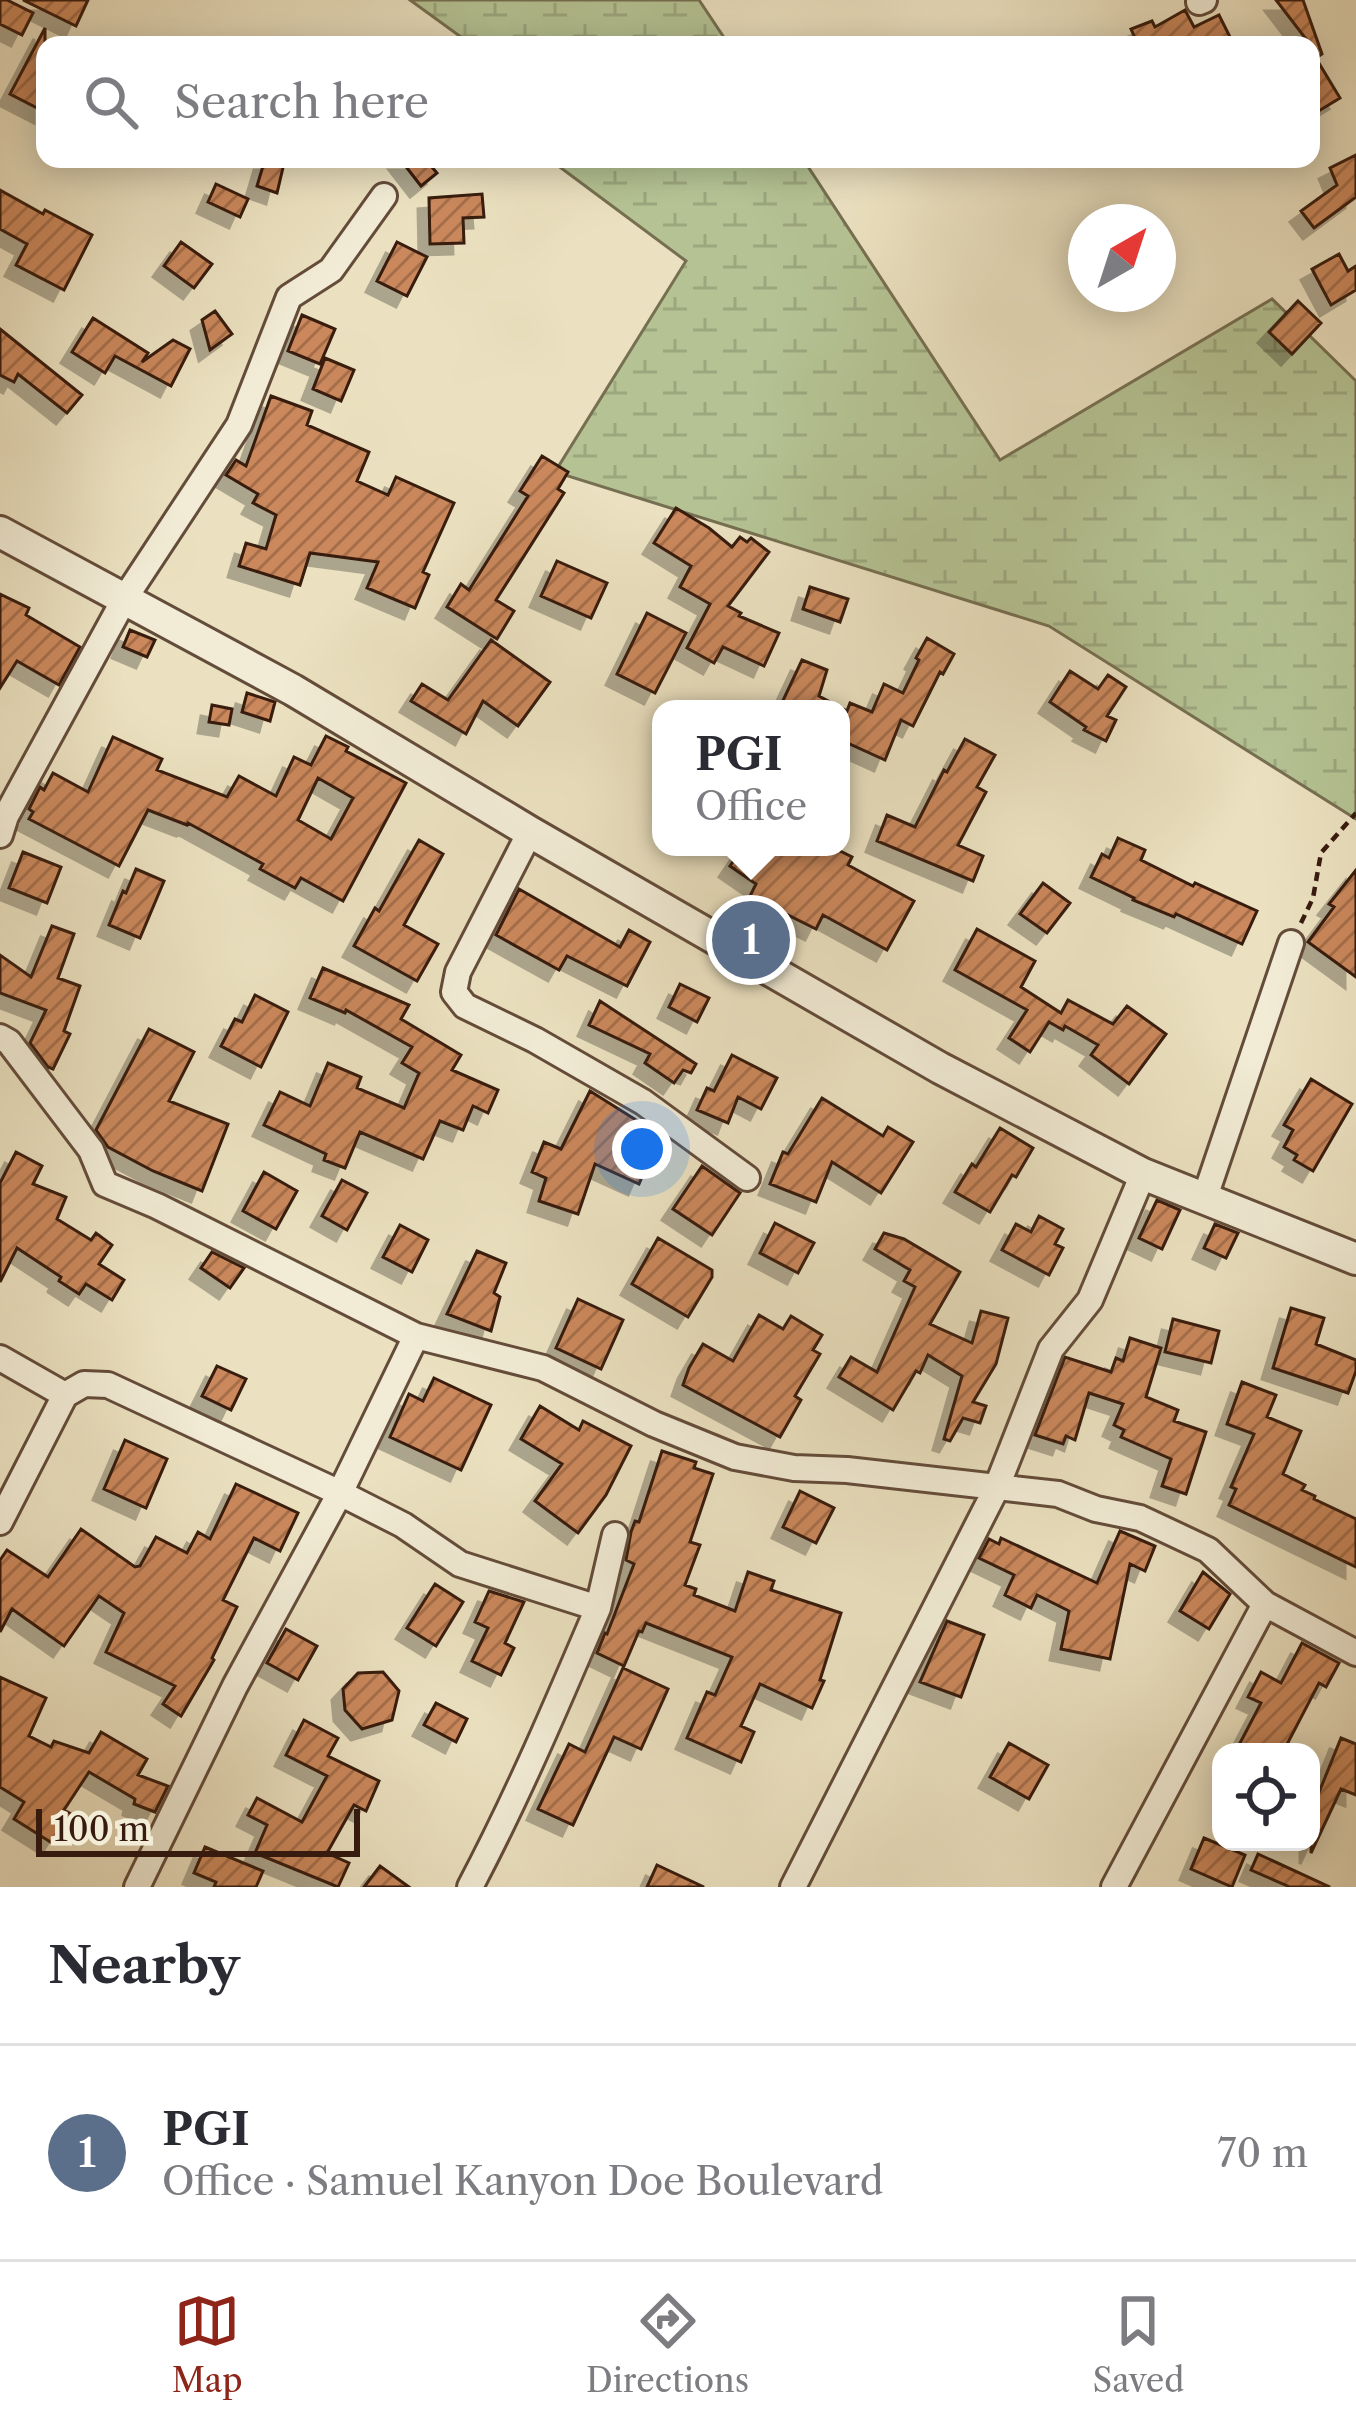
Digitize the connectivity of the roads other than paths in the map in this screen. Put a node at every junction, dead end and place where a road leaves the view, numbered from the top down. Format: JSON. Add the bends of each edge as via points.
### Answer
{"nodes":[{"id":1,"x":384,"y":196,"type":"dead end"},
{"id":2,"x":0,"y":532,"type":"edge"},
{"id":3,"x":125,"y":598,"type":"junction"},
{"id":4,"x":530,"y":832,"type":"junction"},
{"id":5,"x":0,"y":835,"type":"edge"},
{"id":6,"x":1291,"y":943,"type":"road end"},
{"id":7,"x":0,"y":1037,"type":"edge"},
{"id":8,"x":1142,"y":1174,"type":"junction"},
{"id":9,"x":747,"y":1178,"type":"dead end"},
{"id":10,"x":1204,"y":1200,"type":"junction"},
{"id":11,"x":1356,"y":1259,"type":"edge"},
{"id":12,"x":416,"y":1336,"type":"junction"},
{"id":13,"x":0,"y":1358,"type":"edge"},
{"id":14,"x":65,"y":1394,"type":"junction"},
{"id":15,"x":996,"y":1489,"type":"junction"},
{"id":16,"x":340,"y":1493,"type":"junction"},
{"id":17,"x":0,"y":1522,"type":"edge"},
{"id":18,"x":616,"y":1535,"type":"dead end"},
{"id":19,"x":1265,"y":1604,"type":"junction"},
{"id":20,"x":598,"y":1608,"type":"junction"},
{"id":21,"x":1356,"y":1653,"type":"edge"},
{"id":22,"x":136,"y":1887,"type":"edge"},
{"id":23,"x":470,"y":1887,"type":"edge"},
{"id":24,"x":793,"y":1887,"type":"edge"},
{"id":25,"x":1114,"y":1887,"type":"edge"}],
"edges":[{"from":1,"to":3,"type":"street","via":[[331,270],[289,297],[239,425]]},
{"from":2,"to":3,"type":"street"},
{"from":3,"to":4,"type":"street"},
{"from":3,"to":5,"type":"street"},
{"from":4,"to":8,"type":"street","via":[[940,1068]]},
{"from":4,"to":9,"type":"street","via":[[454,992],[465,1006],[643,1102]]},
{"from":6,"to":10,"type":"street"},
{"from":7,"to":12,"type":"street","via":[[80,1134],[105,1184]]},
{"from":8,"to":10,"type":"street"},
{"from":8,"to":15,"type":"street","via":[[1090,1300],[1051,1349]]},
{"from":10,"to":11,"type":"street"},
{"from":12,"to":15,"type":"street","via":[[543,1368],[735,1457]]},
{"from":12,"to":16,"type":"street"},
{"from":13,"to":14,"type":"street"},
{"from":14,"to":16,"type":"street","via":[[108,1385]]},
{"from":14,"to":17,"type":"street"},
{"from":15,"to":19,"type":"street","via":[[1058,1494],[1140,1518],[1208,1550]]},
{"from":15,"to":24,"type":"street"},
{"from":16,"to":20,"type":"street","via":[[460,1564]]},
{"from":16,"to":22,"type":"street"},
{"from":18,"to":20,"type":"street"},
{"from":19,"to":21,"type":"street"},
{"from":19,"to":25,"type":"street"},
{"from":20,"to":23,"type":"street"}]}
